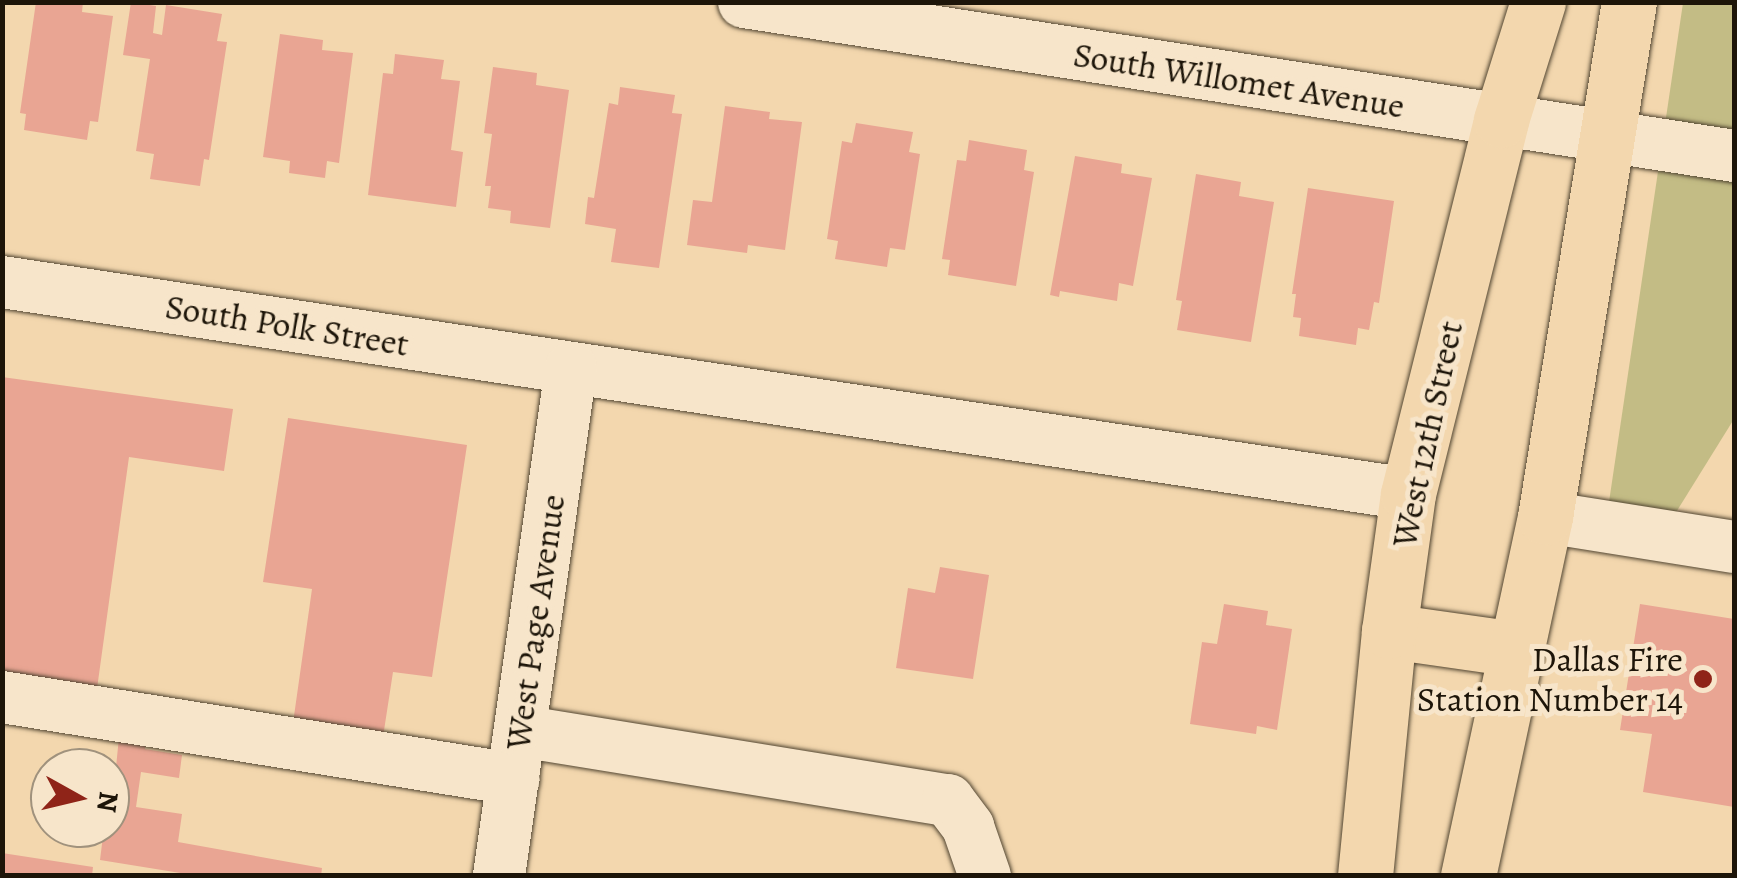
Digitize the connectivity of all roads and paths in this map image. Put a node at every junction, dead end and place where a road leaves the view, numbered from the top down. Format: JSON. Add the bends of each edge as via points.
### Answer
{"nodes":[{"id":1,"x":744,"y":2,"type":"edge"},
{"id":2,"x":1538,"y":2,"type":"edge"},
{"id":3,"x":1628,"y":2,"type":"edge"},
{"id":4,"x":1501,"y":120,"type":"junction"},
{"id":5,"x":1606,"y":135,"type":"junction"},
{"id":6,"x":1734,"y":156,"type":"edge"},
{"id":7,"x":2,"y":282,"type":"edge"},
{"id":8,"x":571,"y":368,"type":"junction"},
{"id":9,"x":1408,"y":494,"type":"junction"},
{"id":10,"x":1544,"y":516,"type":"junction"},
{"id":11,"x":1734,"y":547,"type":"edge"},
{"id":12,"x":1389,"y":631,"type":"junction"},
{"id":13,"x":1516,"y":649,"type":"junction"},
{"id":14,"x":2,"y":697,"type":"edge"},
{"id":15,"x":516,"y":755,"type":"junction"},
{"id":16,"x":499,"y":876,"type":"edge"},
{"id":17,"x":985,"y":876,"type":"edge"},
{"id":18,"x":1365,"y":876,"type":"edge"},
{"id":19,"x":1468,"y":876,"type":"edge"}],
"edges":[{"from":1,"to":4,"type":"street","name":"South Willomet Avenue"},
{"from":2,"to":4,"type":"main road","name":"West 12th Street"},
{"from":3,"to":5,"type":"main road"},
{"from":4,"to":5,"type":"street","name":"South Willomet Avenue"},
{"from":4,"to":9,"type":"main road","name":"West 12th Street"},
{"from":5,"to":6,"type":"street","name":"South Willomet Avenue"},
{"from":5,"to":10,"type":"main road"},
{"from":7,"to":8,"type":"street","name":"South Polk Street"},
{"from":8,"to":9,"type":"street","name":"South Polk Street"},
{"from":8,"to":15,"type":"street","name":"West Page Avenue"},
{"from":9,"to":12,"type":"main road","name":"West 12th Street"},
{"from":10,"to":11,"type":"street"},
{"from":10,"to":13,"type":"main road"},
{"from":12,"to":13,"type":"main road"},
{"from":12,"to":18,"type":"main road","name":"West 12th Street"},
{"from":13,"to":19,"type":"main road"},
{"from":14,"to":15,"type":"street"},
{"from":15,"to":16,"type":"street","name":"West Page Avenue"},
{"from":15,"to":17,"type":"street","via":[[948,800],[968,827]]}]}
